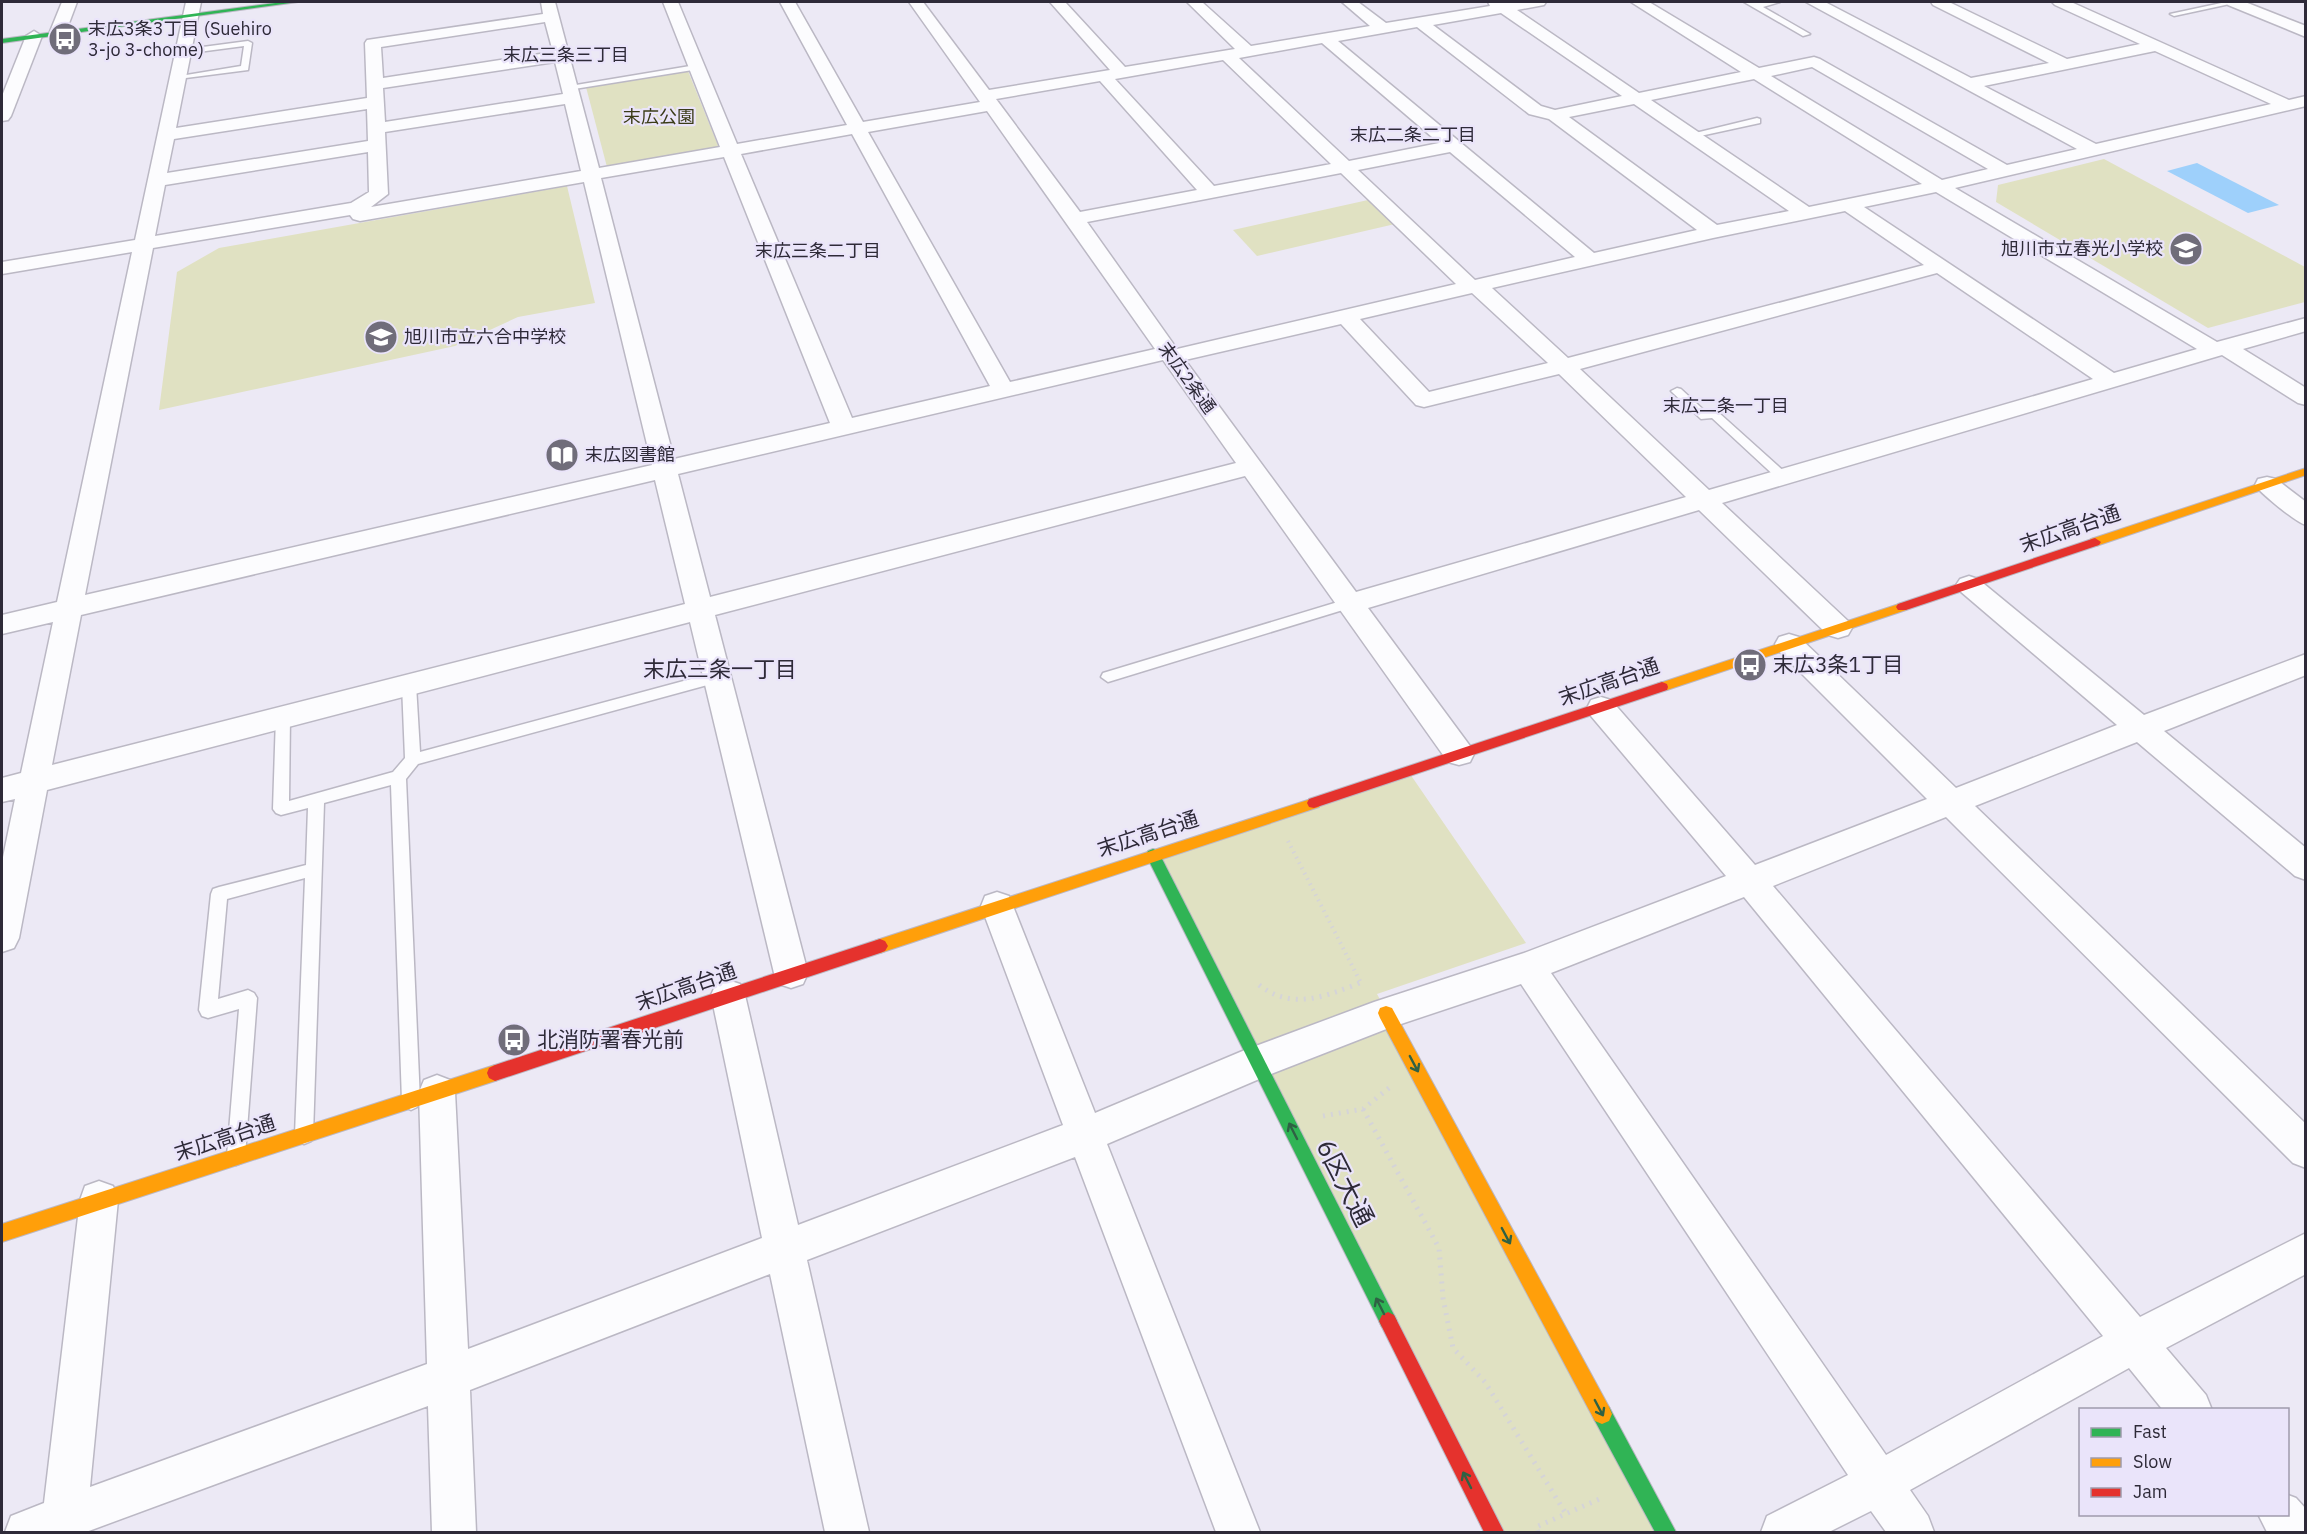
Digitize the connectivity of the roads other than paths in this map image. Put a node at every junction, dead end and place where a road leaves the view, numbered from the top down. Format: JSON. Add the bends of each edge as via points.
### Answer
{"nodes":[{"id":1,"x":69,"y":2,"type":"edge"},
{"id":2,"x":295,"y":2,"type":"edge"},
{"id":3,"x":670,"y":2,"type":"edge"},
{"id":4,"x":787,"y":2,"type":"edge"},
{"id":5,"x":916,"y":2,"type":"edge"},
{"id":6,"x":1058,"y":2,"type":"edge"},
{"id":7,"x":1194,"y":2,"type":"edge"},
{"id":8,"x":1348,"y":2,"type":"edge"},
{"id":9,"x":1539,"y":2,"type":"edge"},
{"id":10,"x":1639,"y":2,"type":"edge"},
{"id":11,"x":1777,"y":2,"type":"edge"},
{"id":12,"x":1814,"y":2,"type":"edge"},
{"id":13,"x":1938,"y":2,"type":"edge"},
{"id":14,"x":2060,"y":2,"type":"edge"},
{"id":15,"x":2234,"y":2,"type":"edge"},
{"id":16,"x":1751,"y":4,"type":"edge"},
{"id":17,"x":1499,"y":5,"type":"edge"},
{"id":18,"x":192,"y":9,"type":"edge"},
{"id":19,"x":550,"y":9,"type":"edge"},
{"id":20,"x":2174,"y":14,"type":"dead end"},
{"id":21,"x":1420,"y":22,"type":"junction"},
{"id":22,"x":1382,"y":28,"type":"junction"},
{"id":23,"x":2306,"y":32,"type":"edge"},
{"id":24,"x":57,"y":34,"type":"junction"},
{"id":25,"x":1806,"y":34,"type":"dead end"},
{"id":26,"x":34,"y":36,"type":"junction"},
{"id":27,"x":1325,"y":38,"type":"junction"},
{"id":28,"x":2,"y":41,"type":"edge"},
{"id":29,"x":2156,"y":46,"type":"junction"},
{"id":30,"x":1247,"y":51,"type":"junction"},
{"id":31,"x":183,"y":52,"type":"junction"},
{"id":32,"x":1227,"y":55,"type":"junction"},
{"id":33,"x":560,"y":56,"type":"junction"},
{"id":34,"x":2064,"y":64,"type":"junction"},
{"id":35,"x":696,"y":68,"type":"junction"},
{"id":36,"x":1113,"y":74,"type":"junction"},
{"id":37,"x":1757,"y":74,"type":"junction"},
{"id":38,"x":178,"y":77,"type":"junction"},
{"id":39,"x":376,"y":84,"type":"junction"},
{"id":40,"x":1968,"y":84,"type":"junction"},
{"id":41,"x":570,"y":92,"type":"junction"},
{"id":42,"x":1637,"y":98,"type":"junction"},
{"id":43,"x":987,"y":101,"type":"junction"},
{"id":44,"x":376,"y":102,"type":"junction"},
{"id":45,"x":2296,"y":103,"type":"edge"},
{"id":46,"x":1555,"y":115,"type":"junction"},
{"id":47,"x":2,"y":116,"type":"edge"},
{"id":48,"x":1757,"y":121,"type":"dead end"},
{"id":49,"x":857,"y":127,"type":"junction"},
{"id":50,"x":166,"y":135,"type":"junction"},
{"id":51,"x":1691,"y":135,"type":"junction"},
{"id":52,"x":377,"y":136,"type":"junction"},
{"id":53,"x":1452,"y":146,"type":"junction"},
{"id":54,"x":732,"y":149,"type":"junction"},
{"id":55,"x":2093,"y":150,"type":"junction"},
{"id":56,"x":1344,"y":167,"type":"junction"},
{"id":57,"x":2004,"y":171,"type":"junction"},
{"id":58,"x":590,"y":175,"type":"junction"},
{"id":59,"x":155,"y":181,"type":"junction"},
{"id":60,"x":1939,"y":186,"type":"junction"},
{"id":61,"x":1210,"y":194,"type":"junction"},
{"id":62,"x":1847,"y":204,"type":"junction"},
{"id":63,"x":357,"y":208,"type":"junction"},
{"id":64,"x":1805,"y":213,"type":"junction"},
{"id":65,"x":1075,"y":219,"type":"junction"},
{"id":66,"x":1713,"y":232,"type":"junction"},
{"id":67,"x":143,"y":244,"type":"junction"},
{"id":68,"x":1591,"y":261,"type":"junction"},
{"id":69,"x":1942,"y":266,"type":"junction"},
{"id":70,"x":2,"y":268,"type":"edge"},
{"id":71,"x":1474,"y":286,"type":"junction"},
{"id":72,"x":1347,"y":316,"type":"junction"},
{"id":73,"x":2306,"y":324,"type":"edge"},
{"id":74,"x":2219,"y":349,"type":"junction"},
{"id":75,"x":1170,"y":354,"type":"junction"},
{"id":76,"x":1564,"y":366,"type":"junction"},
{"id":77,"x":2110,"y":380,"type":"junction"},
{"id":78,"x":1004,"y":389,"type":"junction"},
{"id":79,"x":1677,"y":391,"type":"dead end"},
{"id":80,"x":2306,"y":398,"type":"edge"},
{"id":81,"x":843,"y":426,"type":"junction"},
{"id":82,"x":664,"y":467,"type":"junction"},
{"id":83,"x":1252,"y":467,"type":"junction"},
{"id":84,"x":2306,"y":471,"type":"edge"},
{"id":85,"x":1783,"y":477,"type":"junction"},
{"id":86,"x":2286,"y":496,"type":"edge"},
{"id":87,"x":1704,"y":501,"type":"junction"},
{"id":88,"x":2306,"y":517,"type":"edge"},
{"id":89,"x":1969,"y":585,"type":"junction"},
{"id":90,"x":1351,"y":603,"type":"junction"},
{"id":91,"x":70,"y":607,"type":"junction"},
{"id":92,"x":700,"y":611,"type":"junction"},
{"id":93,"x":2,"y":624,"type":"edge"},
{"id":94,"x":1838,"y":628,"type":"junction"},
{"id":95,"x":1789,"y":644,"type":"junction"},
{"id":96,"x":2304,"y":666,"type":"edge"},
{"id":97,"x":717,"y":677,"type":"junction"},
{"id":98,"x":1108,"y":677,"type":"dead end"},
{"id":99,"x":409,"y":685,"type":"junction"},
{"id":100,"x":1601,"y":708,"type":"junction"},
{"id":101,"x":283,"y":717,"type":"junction"},
{"id":102,"x":2140,"y":727,"type":"junction"},
{"id":103,"x":1458,"y":754,"type":"junction"},
{"id":104,"x":413,"y":760,"type":"junction"},
{"id":105,"x":398,"y":777,"type":"junction"},
{"id":106,"x":34,"y":781,"type":"junction"},
{"id":107,"x":2,"y":790,"type":"edge"},
{"id":108,"x":316,"y":799,"type":"junction"},
{"id":109,"x":1951,"y":800,"type":"junction"},
{"id":110,"x":1153,"y":855,"type":"junction"},
{"id":111,"x":2306,"y":867,"type":"edge"},
{"id":112,"x":315,"y":869,"type":"junction"},
{"id":113,"x":1748,"y":879,"type":"junction"},
{"id":114,"x":997,"y":906,"type":"junction"},
{"id":115,"x":3,"y":928,"type":"edge"},
{"id":116,"x":1528,"y":967,"type":"junction"},
{"id":117,"x":791,"y":973,"type":"junction"},
{"id":118,"x":728,"y":995,"type":"junction"},
{"id":119,"x":1386,"y":1013,"type":"junction"},
{"id":120,"x":1258,"y":1062,"type":"junction"},
{"id":121,"x":424,"y":1096,"type":"junction"},
{"id":122,"x":304,"y":1135,"type":"junction"},
{"id":123,"x":1085,"y":1135,"type":"junction"},
{"id":124,"x":2306,"y":1150,"type":"edge"},
{"id":125,"x":236,"y":1156,"type":"junction"},
{"id":126,"x":99,"y":1200,"type":"junction"},
{"id":127,"x":2,"y":1233,"type":"edge"},
{"id":128,"x":786,"y":1247,"type":"junction"},
{"id":129,"x":2306,"y":1253,"type":"edge"},
{"id":130,"x":2134,"y":1342,"type":"junction"},
{"id":131,"x":449,"y":1377,"type":"junction"},
{"id":132,"x":2189,"y":1408,"type":"edge"},
{"id":133,"x":1879,"y":1484,"type":"junction"},
{"id":134,"x":2281,"y":1516,"type":"edge"},
{"id":135,"x":64,"y":1525,"type":"edge"},
{"id":136,"x":27,"y":1533,"type":"edge"},
{"id":137,"x":454,"y":1533,"type":"edge"},
{"id":138,"x":847,"y":1533,"type":"edge"},
{"id":139,"x":1238,"y":1533,"type":"edge"},
{"id":140,"x":1494,"y":1533,"type":"edge"},
{"id":141,"x":1666,"y":1533,"type":"edge"},
{"id":142,"x":1783,"y":1533,"type":"edge"},
{"id":143,"x":1912,"y":1533,"type":"edge"},
{"id":144,"x":2296,"y":1533,"type":"edge"}],
"edges":[{"from":1,"to":24,"type":"street"},
{"from":2,"to":18,"type":"street"},
{"from":3,"to":35,"type":"street"},
{"from":4,"to":49,"type":"street"},
{"from":5,"to":43,"type":"street","name":"末広2条通"},
{"from":6,"to":36,"type":"street"},
{"from":7,"to":30,"type":"street"},
{"from":8,"to":22,"type":"street"},
{"from":9,"to":17,"type":"street"},
{"from":10,"to":37,"type":"street"},
{"from":11,"to":16,"type":"lane"},
{"from":12,"to":40,"type":"street"},
{"from":13,"to":34,"type":"street"},
{"from":14,"to":29,"type":"street"},
{"from":15,"to":20,"type":"lane"},
{"from":15,"to":23,"type":"street"},
{"from":16,"to":25,"type":"lane"},
{"from":17,"to":21,"type":"street"},
{"from":17,"to":42,"type":"street"},
{"from":18,"to":24,"type":"street"},
{"from":18,"to":31,"type":"street"},
{"from":19,"to":33,"type":"street"},
{"from":19,"to":39,"type":"street","via":[[374,43]]},
{"from":21,"to":22,"type":"street"},
{"from":21,"to":46,"type":"street","via":[[1535,110]]},
{"from":22,"to":27,"type":"street"},
{"from":24,"to":26,"type":"street"},
{"from":26,"to":28,"type":"street"},
{"from":26,"to":47,"type":"street"},
{"from":27,"to":30,"type":"street"},
{"from":27,"to":53,"type":"street"},
{"from":29,"to":34,"type":"street"},
{"from":29,"to":45,"type":"street"},
{"from":30,"to":32,"type":"street"},
{"from":31,"to":38,"type":"street"},
{"from":31,"to":38,"type":"lane","via":[[248,43],[244,68]]},
{"from":32,"to":36,"type":"street"},
{"from":32,"to":56,"type":"street"},
{"from":33,"to":39,"type":"street"},
{"from":33,"to":41,"type":"street"},
{"from":34,"to":40,"type":"street"},
{"from":35,"to":41,"type":"lane"},
{"from":35,"to":54,"type":"street"},
{"from":36,"to":43,"type":"street"},
{"from":36,"to":61,"type":"street"},
{"from":37,"to":42,"type":"street"},
{"from":37,"to":57,"type":"street","via":[[1814,62]]},
{"from":37,"to":60,"type":"street"},
{"from":38,"to":50,"type":"street"},
{"from":39,"to":44,"type":"street"},
{"from":40,"to":55,"type":"street"},
{"from":41,"to":52,"type":"street"},
{"from":41,"to":58,"type":"street"},
{"from":42,"to":46,"type":"street"},
{"from":42,"to":51,"type":"street"},
{"from":43,"to":49,"type":"street"},
{"from":43,"to":65,"type":"street","name":"末広2条通"},
{"from":44,"to":50,"type":"street"},
{"from":44,"to":52,"type":"street"},
{"from":45,"to":55,"type":"street"},
{"from":46,"to":66,"type":"street"},
{"from":48,"to":51,"type":"lane"},
{"from":49,"to":54,"type":"street"},
{"from":49,"to":78,"type":"street"},
{"from":50,"to":59,"type":"street"},
{"from":51,"to":64,"type":"street"},
{"from":52,"to":59,"type":"street"},
{"from":52,"to":63,"type":"street","via":[[379,194]]},
{"from":53,"to":56,"type":"street"},
{"from":53,"to":68,"type":"street"},
{"from":54,"to":58,"type":"street"},
{"from":54,"to":81,"type":"street"},
{"from":55,"to":57,"type":"street"},
{"from":56,"to":61,"type":"street"},
{"from":56,"to":71,"type":"street"},
{"from":57,"to":60,"type":"street"},
{"from":58,"to":63,"type":"street","via":[[360,215]]},
{"from":58,"to":82,"type":"street"},
{"from":59,"to":67,"type":"street"},
{"from":60,"to":62,"type":"street"},
{"from":60,"to":74,"type":"street"},
{"from":61,"to":65,"type":"street"},
{"from":62,"to":64,"type":"street"},
{"from":62,"to":69,"type":"street"},
{"from":63,"to":67,"type":"street"},
{"from":64,"to":66,"type":"street"},
{"from":65,"to":75,"type":"street","name":"末広2条通"},
{"from":66,"to":68,"type":"street"},
{"from":67,"to":70,"type":"street"},
{"from":67,"to":91,"type":"street"},
{"from":68,"to":71,"type":"street"},
{"from":69,"to":76,"type":"street"},
{"from":69,"to":77,"type":"street"},
{"from":71,"to":72,"type":"street"},
{"from":71,"to":76,"type":"street"},
{"from":72,"to":75,"type":"street"},
{"from":72,"to":76,"type":"street","via":[[1424,400]]},
{"from":73,"to":74,"type":"street"},
{"from":74,"to":77,"type":"street"},
{"from":74,"to":80,"type":"street"},
{"from":75,"to":78,"type":"street"},
{"from":75,"to":83,"type":"street","name":"末広2条通"},
{"from":76,"to":87,"type":"street"},
{"from":77,"to":85,"type":"street"},
{"from":78,"to":81,"type":"street"},
{"from":79,"to":85,"type":"lane","via":[[1705,417],[1714,414]]},
{"from":81,"to":82,"type":"street"},
{"from":82,"to":91,"type":"street"},
{"from":82,"to":92,"type":"street"},
{"from":83,"to":90,"type":"street","name":"末広2条通"},
{"from":83,"to":92,"type":"street"},
{"from":84,"to":86,"type":"street","name":"末広高台通"},
{"from":85,"to":87,"type":"street"},
{"from":86,"to":88,"type":"street"},
{"from":86,"to":89,"type":"street","name":"末広高台通"},
{"from":87,"to":90,"type":"street"},
{"from":87,"to":94,"type":"street"},
{"from":89,"to":94,"type":"street","name":"末広高台通"},
{"from":89,"to":102,"type":"street"},
{"from":90,"to":98,"type":"lane"},
{"from":90,"to":103,"type":"street","name":"末広2条通"},
{"from":91,"to":93,"type":"street"},
{"from":91,"to":106,"type":"street"},
{"from":92,"to":97,"type":"street"},
{"from":92,"to":99,"type":"street"},
{"from":94,"to":95,"type":"street","name":"末広高台通"},
{"from":95,"to":100,"type":"street","name":"末広高台通"},
{"from":95,"to":109,"type":"street"},
{"from":96,"to":102,"type":"street"},
{"from":97,"to":104,"type":"lane"},
{"from":97,"to":117,"type":"street"},
{"from":99,"to":101,"type":"street"},
{"from":99,"to":104,"type":"lane"},
{"from":100,"to":103,"type":"street","name":"末広高台通"},
{"from":100,"to":113,"type":"street"},
{"from":101,"to":106,"type":"street"},
{"from":101,"to":108,"type":"lane","via":[[281,809]]},
{"from":102,"to":109,"type":"street"},
{"from":102,"to":111,"type":"street"},
{"from":103,"to":110,"type":"street","name":"末広高台通"},
{"from":104,"to":105,"type":"lane"},
{"from":105,"to":108,"type":"lane"},
{"from":105,"to":121,"type":"lane"},
{"from":106,"to":107,"type":"street"},
{"from":106,"to":115,"type":"street"},
{"from":108,"to":112,"type":"lane"},
{"from":109,"to":113,"type":"street"},
{"from":109,"to":124,"type":"street"},
{"from":110,"to":114,"type":"street","name":"末広高台通"},
{"from":110,"to":120,"type":"street","name":"6区大通"},
{"from":112,"to":122,"type":"lane"},
{"from":112,"to":125,"type":"lane","via":[[219,894],[208,1010],[248,998]]},
{"from":113,"to":116,"type":"street"},
{"from":113,"to":130,"type":"street"},
{"from":114,"to":117,"type":"street","name":"末広高台通"},
{"from":114,"to":123,"type":"street"},
{"from":116,"to":119,"type":"street"},
{"from":116,"to":133,"type":"street"},
{"from":117,"to":118,"type":"street","name":"末広高台通"},
{"from":118,"to":121,"type":"street","name":"末広高台通"},
{"from":118,"to":128,"type":"street"},
{"from":119,"to":120,"type":"street"},
{"from":119,"to":141,"type":"street","one_way":true},
{"from":120,"to":123,"type":"street"},
{"from":140,"to":120,"type":"street","name":"6区大通","one_way":true},
{"from":121,"to":122,"type":"street","name":"末広高台通"},
{"from":121,"to":131,"type":"street"},
{"from":122,"to":125,"type":"street","name":"末広高台通"},
{"from":123,"to":128,"type":"street"},
{"from":123,"to":139,"type":"street"},
{"from":125,"to":126,"type":"street","name":"末広高台通"},
{"from":126,"to":127,"type":"street","name":"末広高台通"},
{"from":126,"to":135,"type":"street"},
{"from":128,"to":131,"type":"street"},
{"from":128,"to":138,"type":"street"},
{"from":129,"to":130,"type":"street"},
{"from":130,"to":132,"type":"street"},
{"from":130,"to":133,"type":"street"},
{"from":131,"to":135,"type":"street"},
{"from":131,"to":137,"type":"street"},
{"from":133,"to":142,"type":"street"},
{"from":133,"to":143,"type":"street"},
{"from":134,"to":144,"type":"street"},
{"from":135,"to":136,"type":"street"}]}
